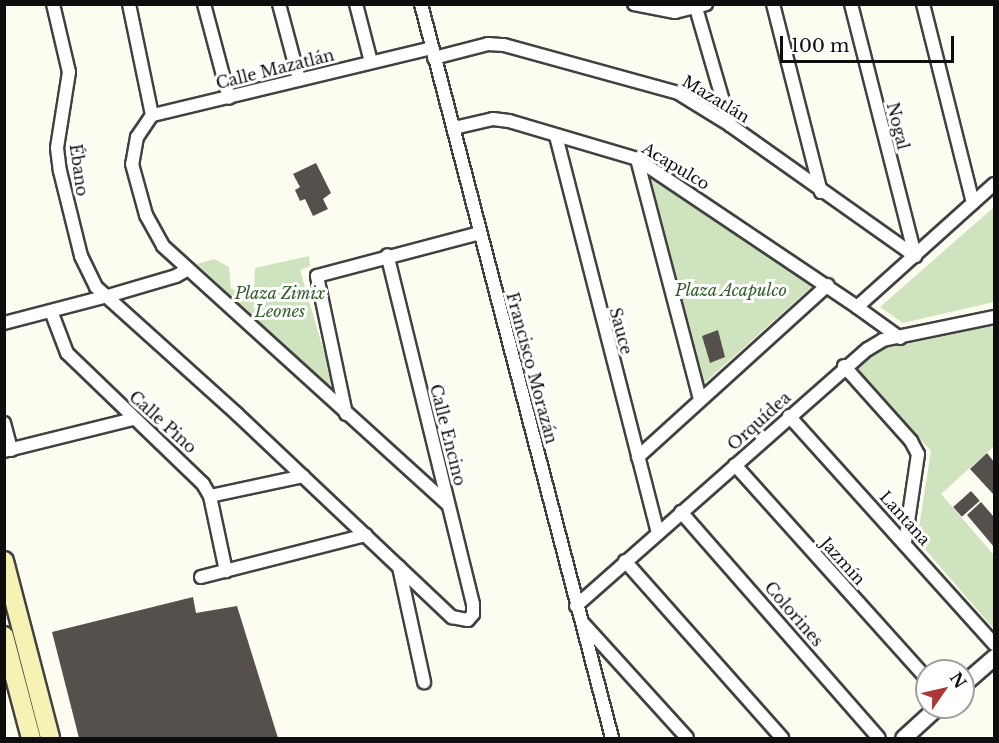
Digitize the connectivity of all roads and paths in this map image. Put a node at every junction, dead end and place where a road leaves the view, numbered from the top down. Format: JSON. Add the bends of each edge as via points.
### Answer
{"nodes":[{"id":1,"x":53,"y":4,"type":"edge"},
{"id":2,"x":129,"y":4,"type":"edge"},
{"id":3,"x":204,"y":4,"type":"edge"},
{"id":4,"x":279,"y":4,"type":"edge"},
{"id":5,"x":356,"y":4,"type":"edge"},
{"id":6,"x":421,"y":4,"type":"edge"},
{"id":7,"x":634,"y":4,"type":"edge"},
{"id":8,"x":773,"y":4,"type":"edge"},
{"id":9,"x":851,"y":4,"type":"edge"},
{"id":10,"x":923,"y":4,"type":"edge"},
{"id":11,"x":701,"y":6,"type":"edge"},
{"id":12,"x":433,"y":53,"type":"junction"},
{"id":13,"x":371,"y":62,"type":"junction"},
{"id":14,"x":300,"y":79,"type":"junction"},
{"id":15,"x":230,"y":98,"type":"junction"},
{"id":16,"x":152,"y":115,"type":"junction"},
{"id":17,"x":730,"y":125,"type":"junction"},
{"id":18,"x":453,"y":128,"type":"junction"},
{"id":19,"x":556,"y":136,"type":"junction"},
{"id":20,"x":637,"y":159,"type":"junction"},
{"id":21,"x":994,"y":184,"type":"edge"},
{"id":22,"x":821,"y":192,"type":"junction"},
{"id":23,"x":973,"y":203,"type":"junction"},
{"id":24,"x":480,"y":233,"type":"junction"},
{"id":25,"x":387,"y":255,"type":"junction"},
{"id":26,"x":915,"y":256,"type":"junction"},
{"id":27,"x":188,"y":269,"type":"junction"},
{"id":28,"x":828,"y":285,"type":"junction"},
{"id":29,"x":108,"y":296,"type":"junction"},
{"id":30,"x":857,"y":307,"type":"junction"},
{"id":31,"x":51,"y":311,"type":"junction"},
{"id":32,"x":994,"y":317,"type":"edge"},
{"id":33,"x":4,"y":323,"type":"edge"},
{"id":34,"x":900,"y":338,"type":"junction"},
{"id":35,"x":844,"y":366,"type":"junction"},
{"id":36,"x":700,"y":399,"type":"junction"},
{"id":37,"x":346,"y":414,"type":"junction"},
{"id":38,"x":789,"y":416,"type":"junction"},
{"id":39,"x":134,"y":419,"type":"junction"},
{"id":40,"x":4,"y":423,"type":"edge"},
{"id":41,"x":8,"y":450,"type":"edge"},
{"id":42,"x":638,"y":457,"type":"junction"},
{"id":43,"x":735,"y":465,"type":"junction"},
{"id":44,"x":303,"y":476,"type":"junction"},
{"id":45,"x":210,"y":496,"type":"junction"},
{"id":46,"x":448,"y":504,"type":"junction"},
{"id":47,"x":681,"y":512,"type":"junction"},
{"id":48,"x":658,"y":533,"type":"junction"},
{"id":49,"x":366,"y":535,"type":"junction"},
{"id":50,"x":905,"y":542,"type":"junction"},
{"id":51,"x":4,"y":561,"type":"edge"},
{"id":52,"x":625,"y":561,"type":"junction"},
{"id":53,"x":399,"y":566,"type":"junction"},
{"id":54,"x":226,"y":571,"type":"junction"},
{"id":55,"x":201,"y":577,"type":"dead end"},
{"id":56,"x":576,"y":606,"type":"junction"},
{"id":57,"x":579,"y":619,"type":"junction"},
{"id":58,"x":468,"y":620,"type":"joint"},
{"id":59,"x":5,"y":641,"type":"edge"},
{"id":60,"x":994,"y":644,"type":"edge"},
{"id":61,"x":994,"y":657,"type":"edge"},
{"id":62,"x":915,"y":666,"type":"edge"},
{"id":63,"x":975,"y":674,"type":"edge"},
{"id":64,"x":424,"y":682,"type":"dead end"},
{"id":65,"x":925,"y":719,"type":"edge"},
{"id":66,"x":906,"y":737,"type":"edge"},
{"id":67,"x":31,"y":738,"type":"edge"},
{"id":68,"x":50,"y":738,"type":"edge"},
{"id":69,"x":612,"y":738,"type":"edge"},
{"id":70,"x":687,"y":738,"type":"edge"},
{"id":71,"x":782,"y":738,"type":"edge"},
{"id":72,"x":879,"y":738,"type":"edge"}],
"edges":[{"from":1,"to":29,"type":"street","name":"Ébano","via":[[69,72],[57,148],[64,195],[88,274]]},
{"from":2,"to":16,"type":"street"},
{"from":3,"to":15,"type":"street"},
{"from":4,"to":14,"type":"street"},
{"from":5,"to":13,"type":"street"},
{"from":6,"to":12,"type":"street","name":"Francisco Morazán"},
{"from":7,"to":11,"type":"street","via":[[658,12]]},
{"from":8,"to":22,"type":"street"},
{"from":9,"to":26,"type":"street","name":"Nogal"},
{"from":10,"to":23,"type":"street"},
{"from":11,"to":17,"type":"street"},
{"from":12,"to":13,"type":"street","name":"Calle Mazatlán"},
{"from":12,"to":17,"type":"street","name":"Mazatlán","via":[[504,45],[669,90]]},
{"from":12,"to":18,"type":"street","name":"Francisco Morazán"},
{"from":13,"to":14,"type":"street","name":"Calle Mazatlán"},
{"from":14,"to":15,"type":"street","name":"Calle Mazatlán"},
{"from":15,"to":16,"type":"street","name":"Calle Mazatlán"},
{"from":16,"to":27,"type":"street","via":[[137,137],[132,164],[146,215],[163,246]]},
{"from":17,"to":22,"type":"street","name":"Mazatlán"},
{"from":18,"to":19,"type":"street","name":"Acapulco","via":[[494,119]]},
{"from":18,"to":24,"type":"street","name":"Francisco Morazán"},
{"from":19,"to":20,"type":"street","name":"Acapulco"},
{"from":19,"to":42,"type":"street","name":"Sauce"},
{"from":20,"to":28,"type":"street","name":"Acapulco"},
{"from":20,"to":36,"type":"street"},
{"from":21,"to":23,"type":"street"},
{"from":22,"to":26,"type":"street","name":"Mazatlán"},
{"from":23,"to":26,"type":"street"},
{"from":24,"to":25,"type":"street"},
{"from":24,"to":56,"type":"street","name":"Francisco Morazán"},
{"from":25,"to":37,"type":"street","via":[[320,273],[319,289]]},
{"from":25,"to":46,"type":"street","name":"Calle Encino"},
{"from":26,"to":30,"type":"street"},
{"from":27,"to":29,"type":"street"},
{"from":27,"to":37,"type":"street"},
{"from":28,"to":30,"type":"street","name":"Acapulco"},
{"from":28,"to":36,"type":"street"},
{"from":29,"to":31,"type":"street"},
{"from":29,"to":44,"type":"street","name":"Ébano"},
{"from":30,"to":34,"type":"street","name":"Acapulco"},
{"from":31,"to":33,"type":"street"},
{"from":31,"to":39,"type":"street","name":"Calle Pino","via":[[67,353]]},
{"from":32,"to":34,"type":"street","name":"Orquídea"},
{"from":34,"to":35,"type":"street","name":"Orquídea","via":[[883,340]]},
{"from":35,"to":38,"type":"street","name":"Orquídea"},
{"from":35,"to":50,"type":"street","via":[[911,441],[918,454]]},
{"from":36,"to":42,"type":"street"},
{"from":37,"to":46,"type":"street"},
{"from":38,"to":43,"type":"street","name":"Orquídea"},
{"from":38,"to":50,"type":"street","name":"Lantana"},
{"from":39,"to":41,"type":"street"},
{"from":39,"to":45,"type":"street","name":"Calle Pino","via":[[193,472]]},
{"from":40,"to":41,"type":"street"},
{"from":42,"to":48,"type":"street","name":"Sauce"},
{"from":43,"to":47,"type":"street","name":"Orquídea"},
{"from":43,"to":62,"type":"street","name":"Jazmín"},
{"from":44,"to":45,"type":"street"},
{"from":44,"to":49,"type":"street","name":"Ébano"},
{"from":45,"to":54,"type":"street","name":"Calle Pino"},
{"from":46,"to":58,"type":"street","name":"Calle Encino","via":[[473,603],[473,614]]},
{"from":47,"to":48,"type":"street","name":"Orquídea"},
{"from":47,"to":72,"type":"street","name":"Colorines"},
{"from":48,"to":52,"type":"street","name":"Orquídea"},
{"from":49,"to":53,"type":"street","name":"Ébano"},
{"from":49,"to":54,"type":"street"},
{"from":50,"to":60,"type":"street","name":"Lantana"},
{"from":51,"to":68,"type":"main road"},
{"from":52,"to":56,"type":"street","name":"Orquídea"},
{"from":52,"to":71,"type":"street"},
{"from":53,"to":58,"type":"street","name":"Ébano","via":[[452,617]]},
{"from":53,"to":64,"type":"street"},
{"from":54,"to":55,"type":"street"},
{"from":56,"to":57,"type":"street","name":"Francisco Morazán"},
{"from":57,"to":69,"type":"street","name":"Francisco Morazán"},
{"from":57,"to":70,"type":"street"},
{"from":59,"to":67,"type":"main road"},
{"from":61,"to":63,"type":"street"},
{"from":65,"to":66,"type":"street"}]}
